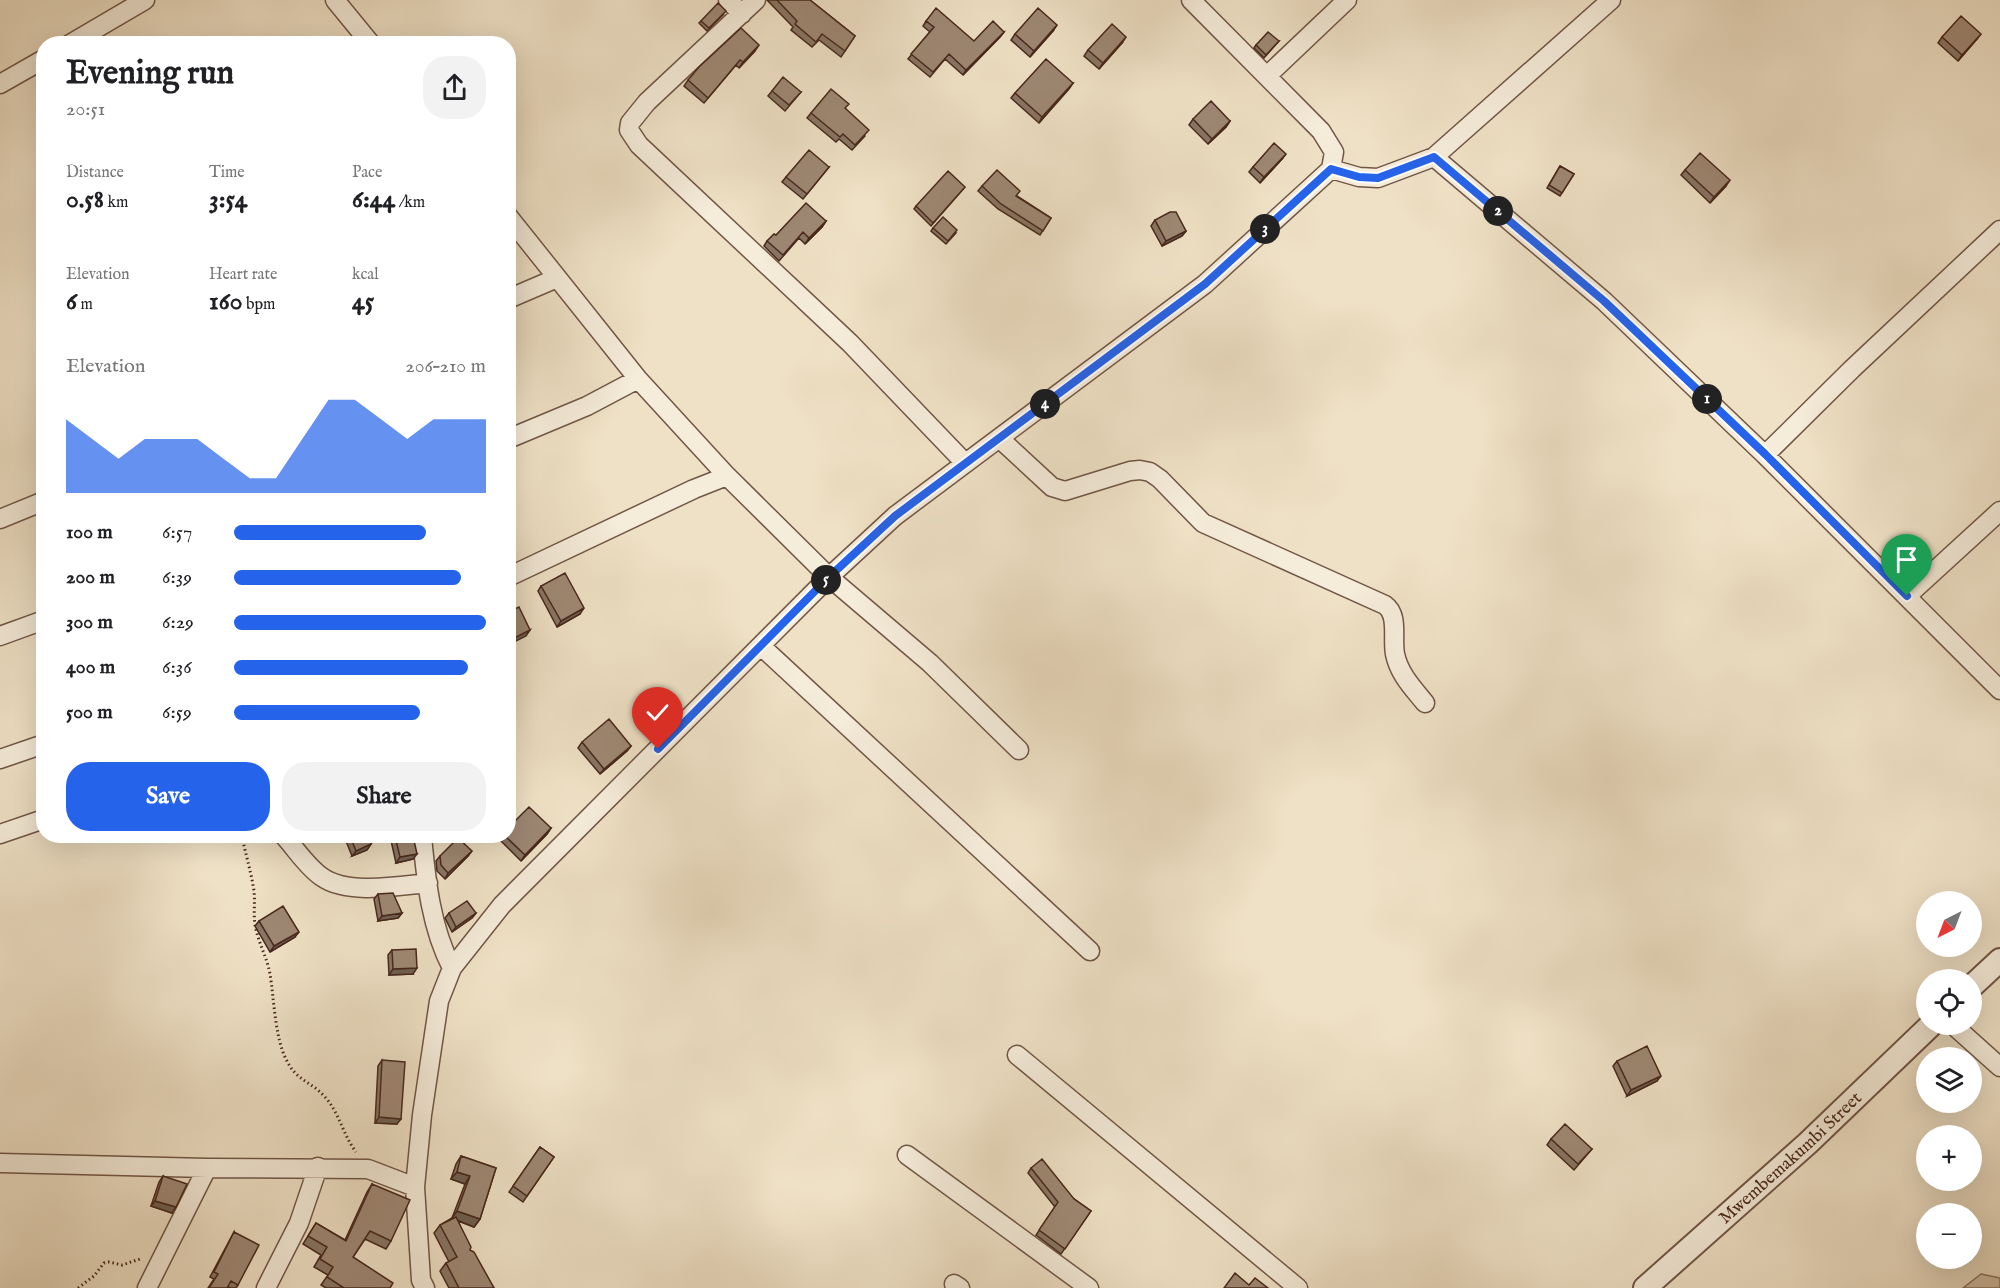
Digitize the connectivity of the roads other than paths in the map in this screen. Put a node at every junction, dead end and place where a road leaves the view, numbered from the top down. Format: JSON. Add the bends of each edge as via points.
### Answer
{"nodes":[{"id":1,"x":145,"y":0,"type":"edge"},
{"id":2,"x":335,"y":0,"type":"edge"},
{"id":3,"x":728,"y":0,"type":"edge"},
{"id":4,"x":756,"y":0,"type":"edge"},
{"id":5,"x":1191,"y":0,"type":"edge"},
{"id":6,"x":1347,"y":0,"type":"edge"},
{"id":7,"x":1611,"y":0,"type":"edge"},
{"id":8,"x":742,"y":14,"type":"junction"},
{"id":9,"x":84,"y":36,"type":"edge"},
{"id":10,"x":364,"y":36,"type":"edge"},
{"id":11,"x":36,"y":63,"type":"edge"},
{"id":12,"x":1268,"y":75,"type":"junction"},
{"id":13,"x":0,"y":84,"type":"edge"},
{"id":14,"x":1434,"y":157,"type":"junction"},
{"id":15,"x":1331,"y":169,"type":"junction"},
{"id":16,"x":516,"y":226,"type":"edge"},
{"id":17,"x":2000,"y":230,"type":"edge"},
{"id":18,"x":557,"y":278,"type":"junction"},
{"id":19,"x":516,"y":296,"type":"edge"},
{"id":20,"x":638,"y":380,"type":"junction"},
{"id":21,"x":516,"y":437,"type":"edge"},
{"id":22,"x":999,"y":438,"type":"junction"},
{"id":23,"x":1765,"y":454,"type":"junction"},
{"id":24,"x":965,"y":462,"type":"junction"},
{"id":25,"x":727,"y":476,"type":"junction"},
{"id":26,"x":36,"y":504,"type":"edge"},
{"id":27,"x":2000,"y":511,"type":"edge"},
{"id":28,"x":0,"y":519,"type":"edge"},
{"id":29,"x":516,"y":573,"type":"edge"},
{"id":30,"x":829,"y":577,"type":"junction"},
{"id":31,"x":1907,"y":596,"type":"junction"},
{"id":32,"x":36,"y":623,"type":"edge"},
{"id":33,"x":0,"y":636,"type":"edge"},
{"id":34,"x":761,"y":646,"type":"junction"},
{"id":35,"x":2000,"y":690,"type":"edge"},
{"id":36,"x":1425,"y":703,"type":"dead end"},
{"id":37,"x":36,"y":747,"type":"edge"},
{"id":38,"x":1019,"y":750,"type":"dead end"},
{"id":39,"x":0,"y":759,"type":"edge"},
{"id":40,"x":36,"y":822,"type":"edge"},
{"id":41,"x":0,"y":834,"type":"edge"},
{"id":42,"x":290,"y":843,"type":"edge"},
{"id":43,"x":423,"y":843,"type":"edge"},
{"id":44,"x":428,"y":883,"type":"junction"},
{"id":45,"x":1090,"y":951,"type":"dead end"},
{"id":46,"x":2000,"y":960,"type":"edge"},
{"id":47,"x":452,"y":968,"type":"junction"},
{"id":48,"x":1982,"y":977,"type":"edge"},
{"id":49,"x":1921,"y":1035,"type":"edge"},
{"id":50,"x":1964,"y":1035,"type":"edge"},
{"id":51,"x":1017,"y":1055,"type":"dead end"},
{"id":52,"x":2000,"y":1067,"type":"edge"},
{"id":53,"x":907,"y":1155,"type":"dead end"},
{"id":54,"x":0,"y":1163,"type":"edge"},
{"id":55,"x":318,"y":1167,"type":"junction"},
{"id":56,"x":207,"y":1168,"type":"junction"},
{"id":57,"x":415,"y":1187,"type":"junction"},
{"id":58,"x":420,"y":1285,"type":"edge"},
{"id":59,"x":1649,"y":1287,"type":"edge"},
{"id":60,"x":147,"y":1288,"type":"edge"},
{"id":61,"x":266,"y":1288,"type":"edge"},
{"id":62,"x":1089,"y":1288,"type":"edge"},
{"id":63,"x":1298,"y":1288,"type":"edge"}],
"edges":[{"from":1,"to":9,"type":"street"},
{"from":2,"to":10,"type":"street"},
{"from":3,"to":8,"type":"street"},
{"from":4,"to":8,"type":"street"},
{"from":5,"to":12,"type":"street"},
{"from":6,"to":12,"type":"street"},
{"from":7,"to":14,"type":"street"},
{"from":8,"to":24,"type":"street","via":[[647,102],[629,130],[639,145],[850,343]]},
{"from":11,"to":13,"type":"street"},
{"from":12,"to":15,"type":"street","via":[[1321,131],[1334,152]]},
{"from":14,"to":15,"type":"street","via":[[1378,178]]},
{"from":14,"to":23,"type":"street","via":[[1604,301]]},
{"from":15,"to":22,"type":"street","via":[[1205,284]]},
{"from":16,"to":18,"type":"street"},
{"from":17,"to":23,"type":"street"},
{"from":18,"to":19,"type":"street"},
{"from":18,"to":20,"type":"street"},
{"from":20,"to":21,"type":"street"},
{"from":20,"to":25,"type":"street"},
{"from":22,"to":24,"type":"street"},
{"from":22,"to":36,"type":"street","via":[[1059,490],[1130,471],[1150,472],[1203,523],[1392,609],[1395,656],[1402,675]]},
{"from":23,"to":31,"type":"street"},
{"from":24,"to":30,"type":"street","via":[[895,516]]},
{"from":25,"to":29,"type":"street"},
{"from":25,"to":30,"type":"street"},
{"from":26,"to":28,"type":"street"},
{"from":27,"to":31,"type":"street"},
{"from":30,"to":34,"type":"street"},
{"from":30,"to":38,"type":"street","via":[[930,663]]},
{"from":31,"to":35,"type":"street"},
{"from":32,"to":33,"type":"street"},
{"from":34,"to":45,"type":"street"},
{"from":34,"to":47,"type":"street","via":[[502,905]]},
{"from":37,"to":39,"type":"street"},
{"from":40,"to":41,"type":"street"},
{"from":42,"to":44,"type":"street","via":[[331,883],[364,888]]},
{"from":43,"to":44,"type":"street"},
{"from":44,"to":47,"type":"street","via":[[437,929]]},
{"from":46,"to":48,"type":"street"},
{"from":47,"to":57,"type":"street","via":[[439,1001]]},
{"from":49,"to":59,"type":"street","name":"Mwembemakumbi Street"},
{"from":50,"to":52,"type":"street"},
{"from":51,"to":63,"type":"street"},
{"from":53,"to":62,"type":"street"},
{"from":54,"to":56,"type":"street"},
{"from":55,"to":56,"type":"street"},
{"from":55,"to":57,"type":"street","via":[[368,1169]]},
{"from":55,"to":61,"type":"street","via":[[298,1223]]},
{"from":56,"to":60,"type":"street"},
{"from":57,"to":58,"type":"street"}]}
